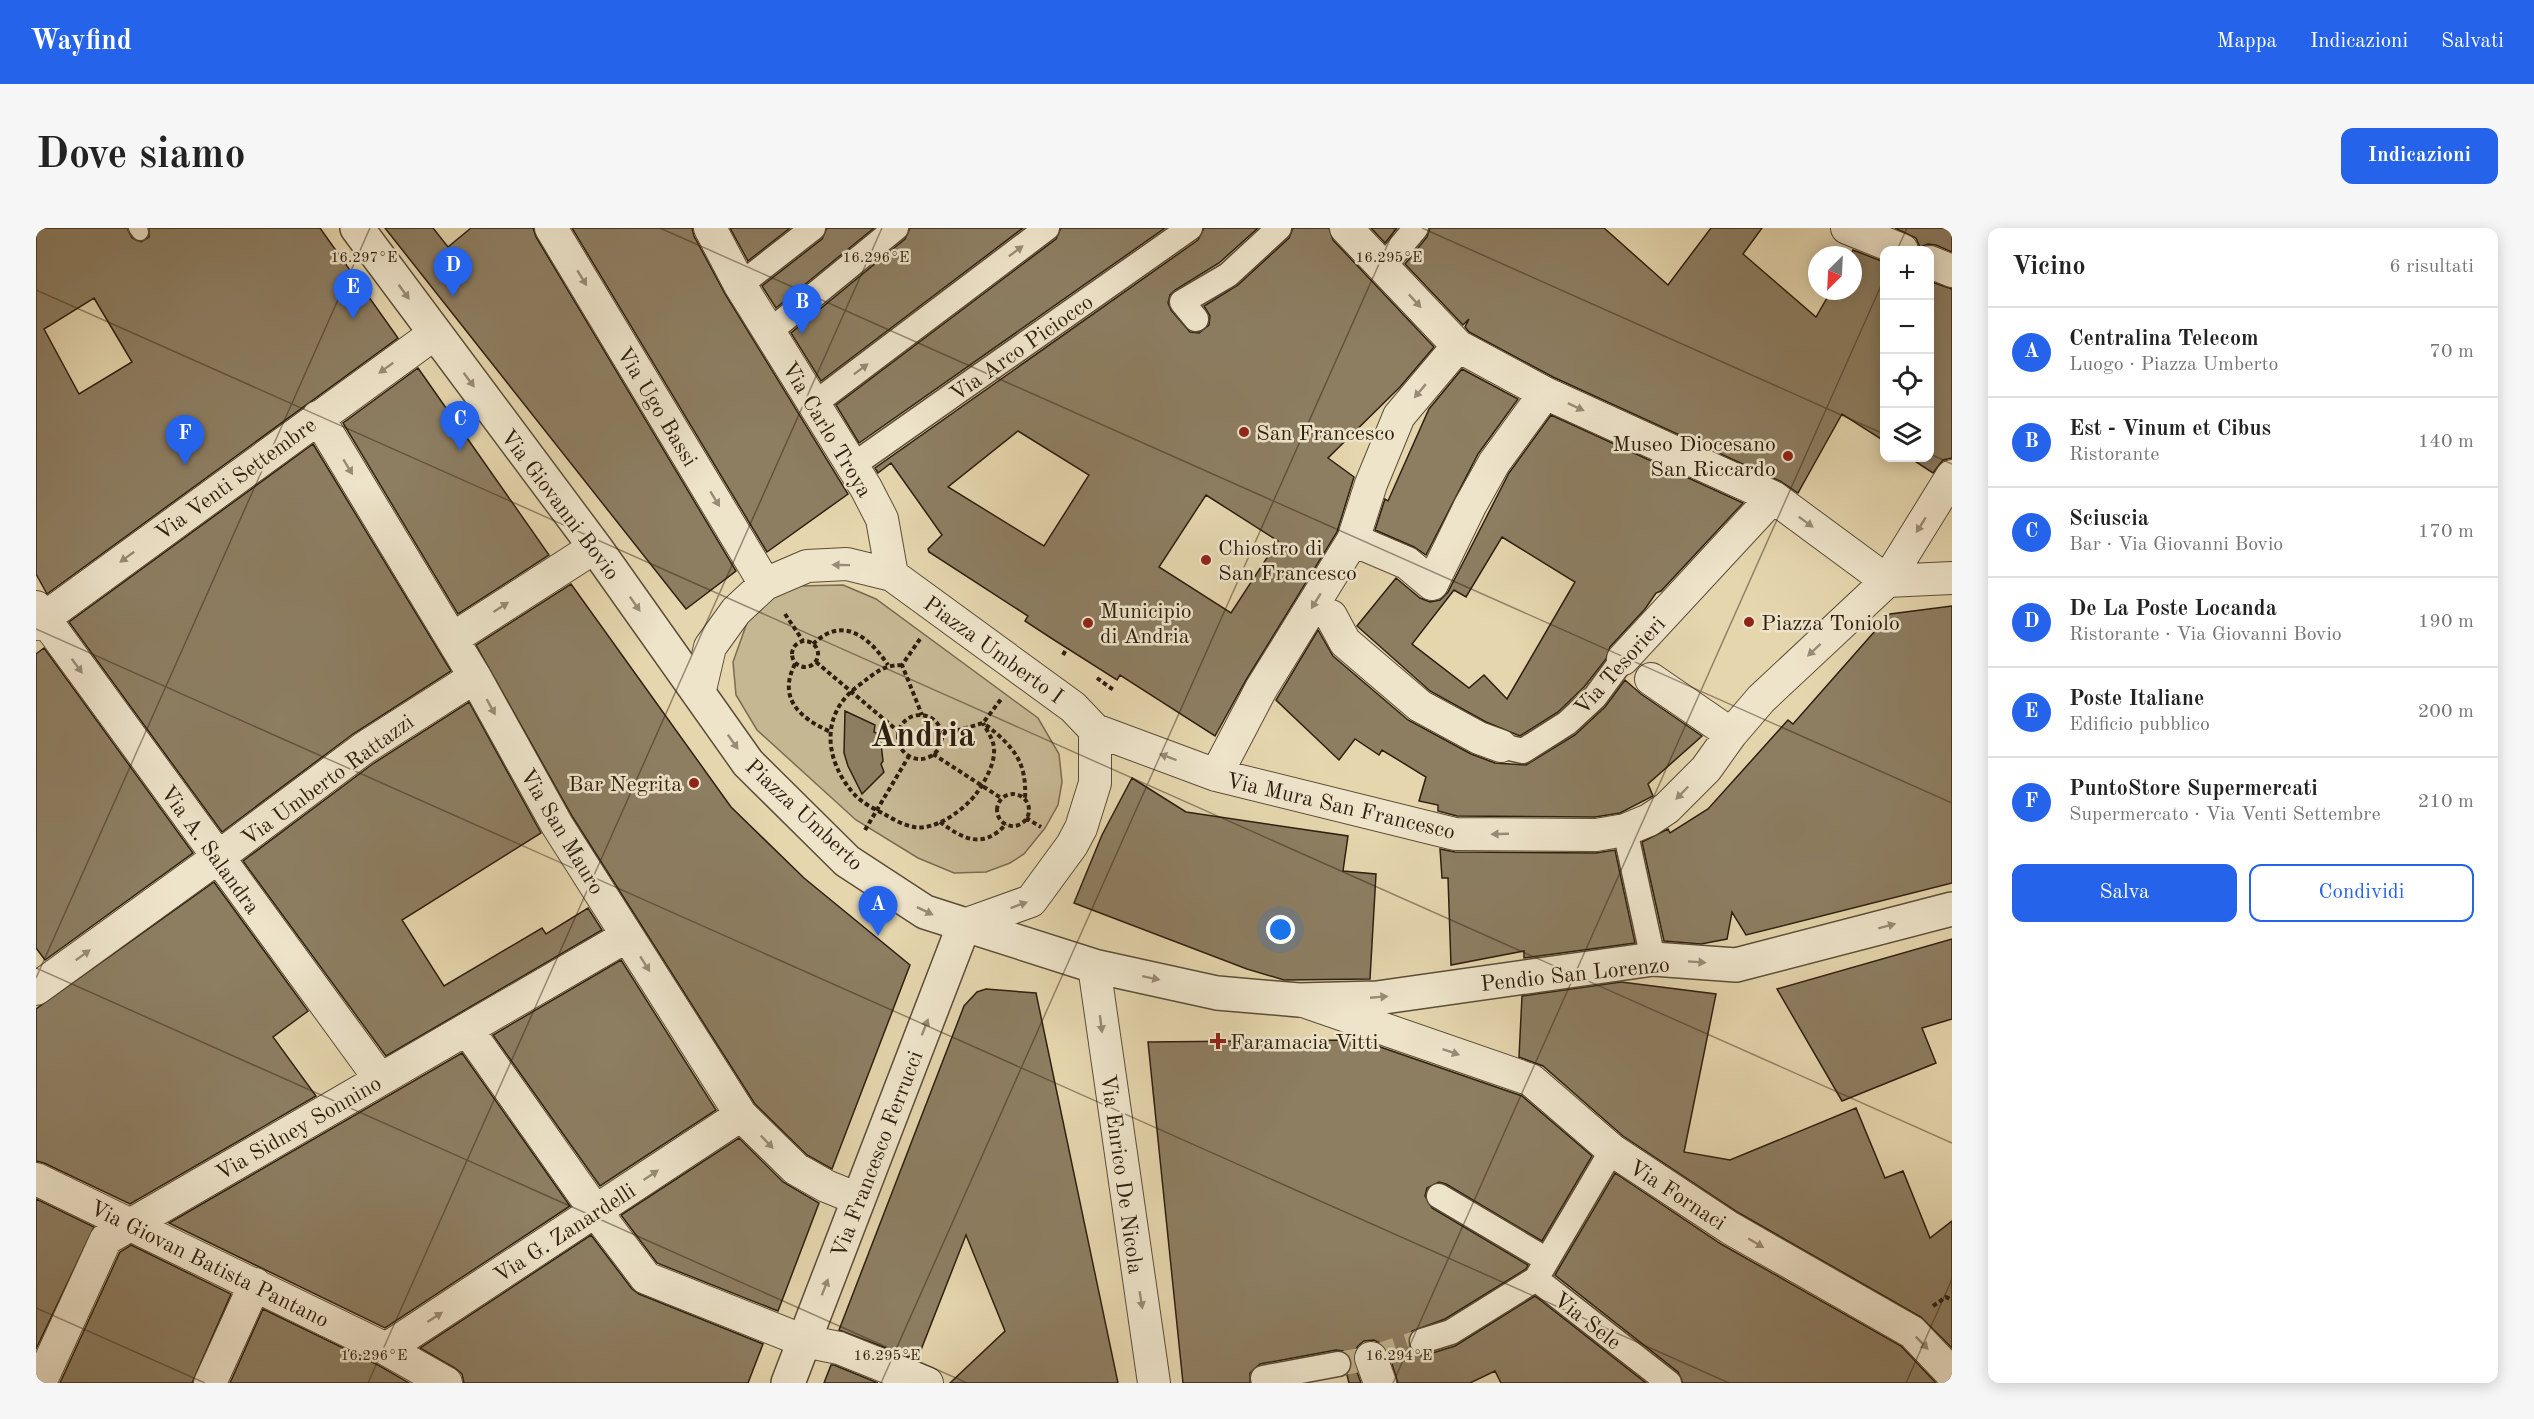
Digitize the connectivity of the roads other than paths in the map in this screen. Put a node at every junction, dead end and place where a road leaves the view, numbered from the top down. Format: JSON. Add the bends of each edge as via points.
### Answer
{"nodes":[{"id":1,"x":357,"y":228,"type":"edge"},
{"id":2,"x":552,"y":228,"type":"edge"},
{"id":3,"x":710,"y":228,"type":"edge"},
{"id":4,"x":813,"y":228,"type":"edge"},
{"id":5,"x":896,"y":228,"type":"edge"},
{"id":6,"x":1047,"y":228,"type":"edge"},
{"id":7,"x":1190,"y":228,"type":"edge"},
{"id":8,"x":1279,"y":228,"type":"edge"},
{"id":9,"x":1346,"y":228,"type":"edge"},
{"id":10,"x":1416,"y":228,"type":"edge"},
{"id":11,"x":1847,"y":228,"type":"edge"},
{"id":12,"x":1892,"y":246,"type":"edge"},
{"id":13,"x":1934,"y":264,"type":"edge"},
{"id":14,"x":1383,"y":267,"type":"junction"},
{"id":15,"x":1952,"y":271,"type":"edge"},
{"id":16,"x":740,"y":285,"type":"junction"},
{"id":17,"x":1196,"y":319,"type":"dead end"},
{"id":18,"x":769,"y":332,"type":"junction"},
{"id":19,"x":434,"y":334,"type":"junction"},
{"id":20,"x":1458,"y":346,"type":"junction"},
{"id":21,"x":1545,"y":393,"type":"junction"},
{"id":22,"x":814,"y":404,"type":"junction"},
{"id":23,"x":318,"y":417,"type":"junction"},
{"id":24,"x":852,"y":466,"type":"junction"},
{"id":25,"x":1952,"y":476,"type":"edge"},
{"id":26,"x":1773,"y":497,"type":"junction"},
{"id":27,"x":1353,"y":540,"type":"junction"},
{"id":28,"x":595,"y":547,"type":"junction"},
{"id":29,"x":892,"y":575,"type":"junction"},
{"id":30,"x":1952,"y":578,"type":"edge"},
{"id":31,"x":1887,"y":581,"type":"junction"},
{"id":32,"x":765,"y":584,"type":"junction"},
{"id":33,"x":1331,"y":616,"type":"dead end"},
{"id":34,"x":38,"y":617,"type":"edge"},
{"id":35,"x":452,"y":639,"type":"junction"},
{"id":36,"x":1623,"y":659,"type":"joint"},
{"id":37,"x":475,"y":677,"type":"junction"},
{"id":38,"x":1651,"y":679,"type":"dead end"},
{"id":39,"x":699,"y":694,"type":"junction"},
{"id":40,"x":1095,"y":730,"type":"junction"},
{"id":41,"x":1731,"y":734,"type":"junction"},
{"id":42,"x":1501,"y":746,"type":"joint"},
{"id":43,"x":1216,"y":775,"type":"junction"},
{"id":44,"x":1625,"y":830,"type":"junction"},
{"id":45,"x":218,"y":858,"type":"junction"},
{"id":46,"x":1952,"y":909,"type":"edge"},
{"id":47,"x":964,"y":925,"type":"junction"},
{"id":48,"x":627,"y":936,"type":"junction"},
{"id":49,"x":1653,"y":959,"type":"junction"},
{"id":50,"x":1094,"y":966,"type":"junction"},
{"id":51,"x":38,"y":982,"type":"edge"},
{"id":52,"x":1299,"y":1000,"type":"junction"},
{"id":53,"x":467,"y":1029,"type":"junction"},
{"id":54,"x":380,"y":1079,"type":"junction"},
{"id":55,"x":741,"y":1115,"type":"junction"},
{"id":56,"x":1612,"y":1150,"type":"junction"},
{"id":57,"x":36,"y":1179,"type":"edge"},
{"id":58,"x":1438,"y":1196,"type":"dead end"},
{"id":59,"x":858,"y":1199,"type":"junction"},
{"id":60,"x":596,"y":1212,"type":"junction"},
{"id":61,"x":131,"y":1224,"type":"junction"},
{"id":62,"x":1542,"y":1270,"type":"junction"},
{"id":63,"x":255,"y":1284,"type":"junction"},
{"id":64,"x":804,"y":1341,"type":"junction"},
{"id":65,"x":1422,"y":1341,"type":"tunnel mouth"},
{"id":66,"x":386,"y":1348,"type":"junction"},
{"id":67,"x":1338,"y":1364,"type":"tunnel mouth"},
{"id":68,"x":1952,"y":1374,"type":"edge"},
{"id":69,"x":1263,"y":1378,"type":"dead end"},
{"id":70,"x":40,"y":1383,"type":"edge"},
{"id":71,"x":210,"y":1383,"type":"edge"},
{"id":72,"x":446,"y":1383,"type":"edge"},
{"id":73,"x":788,"y":1383,"type":"edge"},
{"id":74,"x":927,"y":1383,"type":"edge"},
{"id":75,"x":1154,"y":1383,"type":"edge"},
{"id":76,"x":1669,"y":1383,"type":"edge"}],
"edges":[{"from":1,"to":19,"type":"street","name":"Via Giovanni Bovio","one_way":true},
{"from":2,"to":32,"type":"street","name":"Via Ugo Bassi","one_way":true},
{"from":3,"to":16,"type":"street","name":"Via Carlo Troya"},
{"from":4,"to":16,"type":"street"},
{"from":5,"to":18,"type":"street"},
{"from":22,"to":6,"type":"street","one_way":true},
{"from":7,"to":24,"type":"street","name":"Via Arco Piciocco"},
{"from":8,"to":17,"type":"street","via":[[1228,275],[1182,302]]},
{"from":9,"to":14,"type":"street"},
{"from":10,"to":14,"type":"street"},
{"from":11,"to":12,"type":"street"},
{"from":13,"to":15,"type":"street"},
{"from":14,"to":20,"type":"street","one_way":true},
{"from":16,"to":18,"type":"street","name":"Via Carlo Troya"},
{"from":18,"to":22,"type":"street","name":"Via Carlo Troya"},
{"from":19,"to":23,"type":"street","name":"Via Venti Settembre","one_way":true},
{"from":19,"to":28,"type":"street","name":"Via Giovanni Bovio","one_way":true},
{"from":20,"to":21,"type":"street"},
{"from":20,"to":27,"type":"street","one_way":true,"via":[[1399,416]]},
{"from":21,"to":26,"type":"street","one_way":true},
{"from":21,"to":27,"type":"street","via":[[1494,464],[1432,584],[1407,563]]},
{"from":22,"to":24,"type":"street","name":"Via Carlo Troya"},
{"from":23,"to":34,"type":"street","name":"Via Venti Settembre","one_way":true},
{"from":23,"to":35,"type":"street","name":"Via San Mauro","one_way":true},
{"from":24,"to":29,"type":"street","name":"Via Carlo Troya","via":[[882,519]]},
{"from":25,"to":31,"type":"street","name":"Via Mura San Francesco","one_way":true},
{"from":26,"to":31,"type":"street","one_way":true},
{"from":26,"to":36,"type":"street","name":"Via Tesorieri"},
{"from":27,"to":43,"type":"street","one_way":true,"via":[[1261,689]]},
{"from":35,"to":28,"type":"street","one_way":true},
{"from":28,"to":39,"type":"street","name":"Via Giovanni Bovio","one_way":true},
{"from":29,"to":32,"type":"street","name":"Piazza Umberto I","one_way":true,"via":[[847,564],[807,566]]},
{"from":29,"to":40,"type":"street","name":"Piazza Umberto I","via":[[1073,706]]},
{"from":30,"to":31,"type":"street"},
{"from":31,"to":41,"type":"street","name":"Via Mura San Francesco","one_way":true,"via":[[1761,699]]},
{"from":32,"to":39,"type":"street","name":"Piazza Umberto I","via":[[736,611],[710,646]]},
{"from":33,"to":42,"type":"street","name":"Via Tesorieri","via":[[1345,642],[1420,706]]},
{"from":34,"to":45,"type":"street","name":"Via A. Salandra","one_way":true},
{"from":35,"to":37,"type":"street","name":"Via San Mauro"},
{"from":36,"to":42,"type":"street","name":"Via Tesorieri","via":[[1595,697],[1547,737],[1523,751]]},
{"from":37,"to":45,"type":"street","name":"Via Umberto Rattazzi","via":[[364,748]]},
{"from":37,"to":48,"type":"street","name":"Via San Mauro","one_way":true,"via":[[557,825]]},
{"from":38,"to":41,"type":"street"},
{"from":39,"to":47,"type":"street","name":"Piazza Umberto","one_way":true,"via":[[747,763],[847,861],[925,912]]},
{"from":43,"to":40,"type":"street","name":"Via Mura San Francesco","one_way":true},
{"from":47,"to":40,"type":"street","one_way":true,"via":[[1031,901],[1072,845],[1095,783]]},
{"from":41,"to":44,"type":"street","name":"Via Mura San Francesco","one_way":true,"via":[[1706,769],[1667,808]]},
{"from":44,"to":43,"type":"street","name":"Via Mura San Francesco","one_way":true,"via":[[1596,835],[1455,834]]},
{"from":44,"to":49,"type":"street"},
{"from":51,"to":45,"type":"street","name":"Via Umberto Rattazzi","one_way":true},
{"from":45,"to":54,"type":"street","name":"Via A. Salandra"},
{"from":49,"to":46,"type":"street","name":"Pendio San Lorenzo","one_way":true,"via":[[1736,965]]},
{"from":47,"to":50,"type":"street","name":"Piazza Umberto"},
{"from":59,"to":47,"type":"street","name":"Via Francesco Ferrucci","one_way":true},
{"from":48,"to":53,"type":"street","name":"Via Sidney Sonnino"},
{"from":48,"to":55,"type":"street","name":"Via San Mauro","one_way":true},
{"from":52,"to":49,"type":"street","name":"Pendio San Lorenzo","one_way":true,"via":[[1377,998]]},
{"from":50,"to":52,"type":"street","name":"Pendio San Lorenzo","one_way":true,"via":[[1217,993]]},
{"from":50,"to":75,"type":"street","name":"Via Enrico De Nicola","one_way":true},
{"from":52,"to":56,"type":"street","name":"Via Fornaci","one_way":true,"via":[[1532,1080]]},
{"from":53,"to":54,"type":"street","name":"Via Sidney Sonnino"},
{"from":53,"to":60,"type":"street"},
{"from":54,"to":61,"type":"street","name":"Via Sidney Sonnino"},
{"from":55,"to":59,"type":"street","name":"Via San Mauro","one_way":true,"via":[[796,1169]]},
{"from":60,"to":55,"type":"street","name":"Via G. Zanardelli","one_way":true},
{"from":56,"to":62,"type":"street"},
{"from":56,"to":68,"type":"street","name":"Via Fornaci","one_way":true,"via":[[1730,1228],[1912,1332]]},
{"from":57,"to":61,"type":"street","name":"Via Giovan Batista Pantano"},
{"from":58,"to":62,"type":"street","name":"Via Sele"},
{"from":64,"to":59,"type":"street","name":"Via Francesco Ferrucci","one_way":true},
{"from":60,"to":64,"type":"street","via":[[646,1278]]},
{"from":66,"to":60,"type":"street","name":"Via G. Zanardelli","one_way":true},
{"from":61,"to":63,"type":"street","name":"Via Giovan Batista Pantano"},
{"from":61,"to":70,"type":"street","name":"Via Sidney Sonnino","via":[[106,1239]]},
{"from":62,"to":65,"type":"street","via":[[1451,1332]]},
{"from":62,"to":76,"type":"street","name":"Via Sele"},
{"from":63,"to":66,"type":"street","name":"Via Giovan Batista Pantano"},
{"from":63,"to":71,"type":"street"},
{"from":64,"to":73,"type":"street","name":"Via Francesco Ferrucci"},
{"from":64,"to":74,"type":"street","via":[[839,1348]]},
{"from":66,"to":72,"type":"street","name":"Via Giovan Batista Pantano"},
{"from":67,"to":69,"type":"street"}]}
